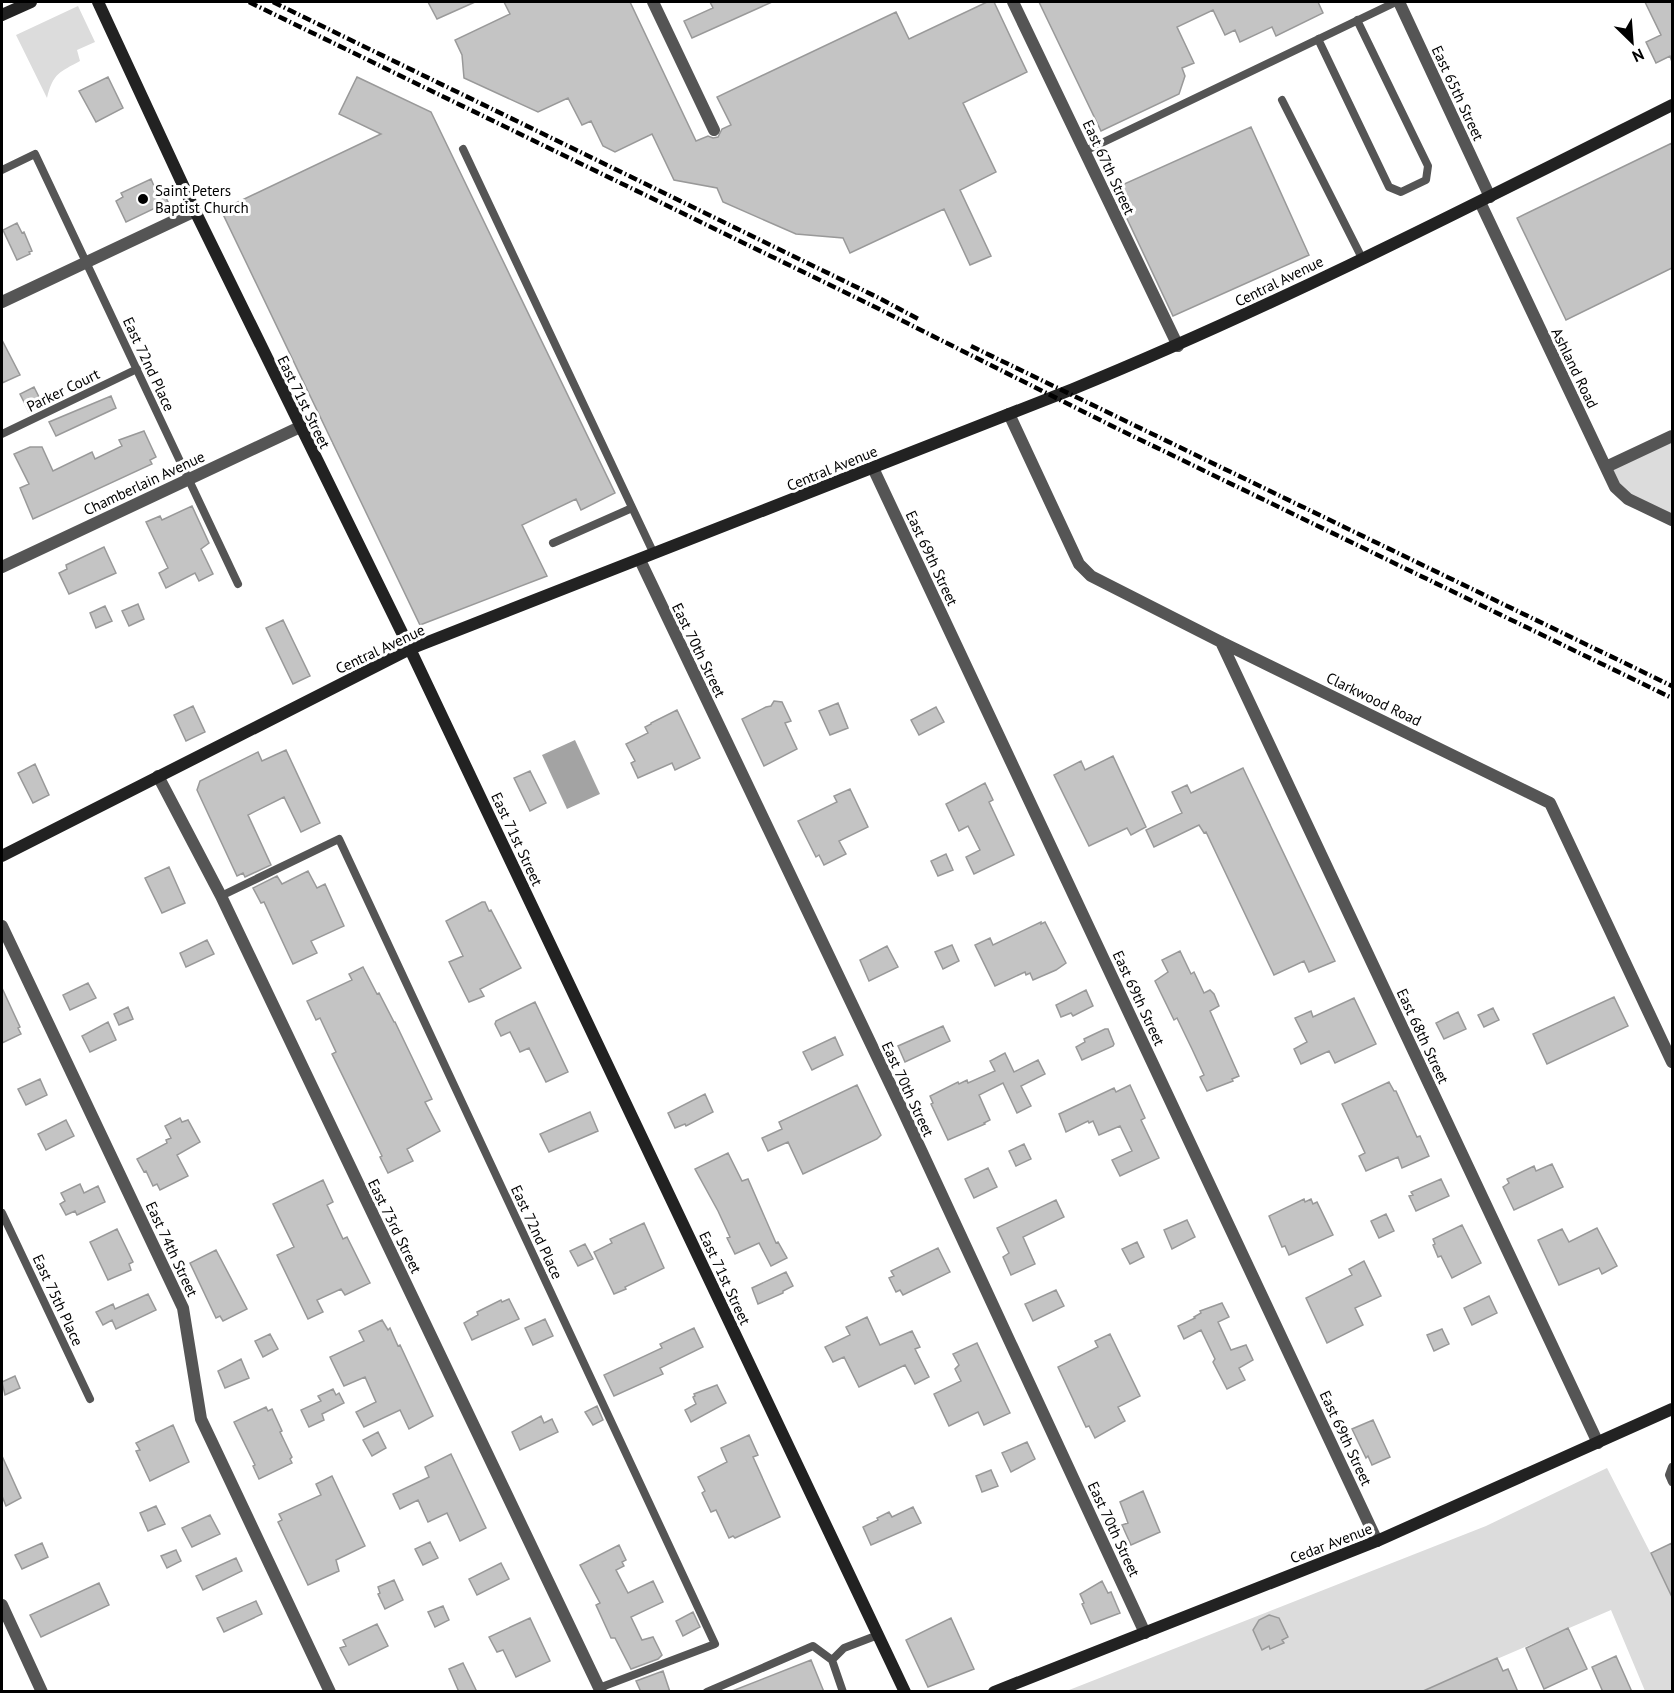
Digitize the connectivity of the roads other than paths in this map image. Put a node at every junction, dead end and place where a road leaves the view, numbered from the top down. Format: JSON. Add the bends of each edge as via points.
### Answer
{"nodes":[{"id":1,"x":30,"y":2,"type":"edge"},
{"id":2,"x":98,"y":2,"type":"edge"},
{"id":3,"x":653,"y":2,"type":"edge"},
{"id":4,"x":1013,"y":2,"type":"edge"},
{"id":5,"x":1397,"y":2,"type":"edge"},
{"id":6,"x":2,"y":15,"type":"edge"},
{"id":7,"x":1357,"y":20,"type":"junction"},
{"id":8,"x":1318,"y":39,"type":"junction"},
{"id":9,"x":1282,"y":100,"type":"dead end"},
{"id":10,"x":1672,"y":105,"type":"edge"},
{"id":11,"x":714,"y":130,"type":"dead end"},
{"id":12,"x":463,"y":149,"type":"dead end"},
{"id":13,"x":1085,"y":151,"type":"junction"},
{"id":14,"x":2,"y":170,"type":"edge"},
{"id":15,"x":1485,"y":199,"type":"junction"},
{"id":16,"x":195,"y":211,"type":"junction"},
{"id":17,"x":1362,"y":258,"type":"junction"},
{"id":18,"x":86,"y":262,"type":"junction"},
{"id":19,"x":2,"y":302,"type":"edge"},
{"id":20,"x":1178,"y":346,"type":"junction"},
{"id":21,"x":137,"y":369,"type":"junction"},
{"id":22,"x":1009,"y":414,"type":"junction"},
{"id":23,"x":300,"y":427,"type":"junction"},
{"id":24,"x":2,"y":434,"type":"edge"},
{"id":25,"x":1672,"y":436,"type":"edge"},
{"id":26,"x":1606,"y":467,"type":"junction"},
{"id":27,"x":873,"y":468,"type":"junction"},
{"id":28,"x":189,"y":479,"type":"junction"},
{"id":29,"x":633,"y":508,"type":"junction"},
{"id":30,"x":1672,"y":520,"type":"edge"},
{"id":31,"x":553,"y":543,"type":"dead end"},
{"id":32,"x":654,"y":554,"type":"junction"},
{"id":33,"x":639,"y":560,"type":"junction"},
{"id":34,"x":2,"y":567,"type":"edge"},
{"id":35,"x":238,"y":585,"type":"dead end"},
{"id":36,"x":1221,"y":642,"type":"junction"},
{"id":37,"x":410,"y":650,"type":"junction"},
{"id":38,"x":158,"y":776,"type":"junction"},
{"id":39,"x":2,"y":856,"type":"edge"},
{"id":40,"x":221,"y":897,"type":"junction"},
{"id":41,"x":2,"y":926,"type":"edge"},
{"id":42,"x":1672,"y":1062,"type":"edge"},
{"id":43,"x":2,"y":1213,"type":"edge"},
{"id":44,"x":90,"y":1399,"type":"dead end"},
{"id":45,"x":1672,"y":1409,"type":"edge"},
{"id":46,"x":1598,"y":1443,"type":"junction"},
{"id":47,"x":1672,"y":1467,"type":"edge"},
{"id":48,"x":1672,"y":1482,"type":"edge"},
{"id":49,"x":1377,"y":1541,"type":"junction"},
{"id":50,"x":2,"y":1605,"type":"edge"},
{"id":51,"x":1145,"y":1632,"type":"junction"},
{"id":52,"x":878,"y":1635,"type":"junction"},
{"id":53,"x":832,"y":1660,"type":"junction"},
{"id":54,"x":600,"y":1690,"type":"edge"},
{"id":55,"x":42,"y":1692,"type":"edge"},
{"id":56,"x":330,"y":1692,"type":"edge"},
{"id":57,"x":707,"y":1692,"type":"edge"},
{"id":58,"x":843,"y":1692,"type":"edge"},
{"id":59,"x":905,"y":1692,"type":"edge"},
{"id":60,"x":994,"y":1692,"type":"edge"}],
"edges":[{"from":1,"to":6,"type":"street"},
{"from":2,"to":16,"type":"street","name":"East 71st Street"},
{"from":3,"to":11,"type":"street"},
{"from":4,"to":13,"type":"street","name":"East 67th Street"},
{"from":5,"to":7,"type":"lane"},
{"from":5,"to":15,"type":"street","name":"East 65th Street"},
{"from":7,"to":8,"type":"lane"},
{"from":7,"to":8,"type":"lane","via":[[1428,166],[1426,180],[1401,192],[1389,187]]},
{"from":8,"to":13,"type":"lane"},
{"from":9,"to":17,"type":"lane"},
{"from":10,"to":15,"type":"street","name":"Central Avenue"},
{"from":12,"to":29,"type":"lane"},
{"from":13,"to":20,"type":"street","name":"East 67th Street"},
{"from":14,"to":18,"type":"lane","name":"East 72nd Place","via":[[35,154]]},
{"from":15,"to":17,"type":"street","name":"Central Avenue"},
{"from":15,"to":26,"type":"street","name":"Ashland Road"},
{"from":16,"to":18,"type":"street"},
{"from":16,"to":23,"type":"street","name":"East 71st Street"},
{"from":17,"to":20,"type":"street","name":"Central Avenue"},
{"from":18,"to":19,"type":"street"},
{"from":18,"to":21,"type":"lane","name":"East 72nd Place"},
{"from":20,"to":22,"type":"street","name":"Central Avenue"},
{"from":21,"to":24,"type":"lane","name":"Parker Court"},
{"from":21,"to":28,"type":"lane","name":"East 72nd Place"},
{"from":22,"to":27,"type":"street","name":"Central Avenue"},
{"from":22,"to":36,"type":"street","name":"Clarkwood Road","via":[[1079,564],[1091,576]]},
{"from":23,"to":28,"type":"street","name":"Chamberlain Avenue"},
{"from":23,"to":37,"type":"street","name":"East 71st Street"},
{"from":25,"to":26,"type":"street"},
{"from":26,"to":30,"type":"street","name":"Ashland Road","via":[[1615,487],[1628,499]]},
{"from":27,"to":32,"type":"street","name":"Central Avenue"},
{"from":27,"to":49,"type":"street","name":"East 69th Street"},
{"from":28,"to":34,"type":"street","name":"Chamberlain Avenue"},
{"from":28,"to":35,"type":"lane","name":"East 72nd Place"},
{"from":29,"to":31,"type":"lane"},
{"from":29,"to":32,"type":"lane"},
{"from":32,"to":33,"type":"street","name":"Central Avenue"},
{"from":33,"to":37,"type":"street","name":"Central Avenue"},
{"from":33,"to":51,"type":"street","name":"East 70th Street","via":[[902,1109]]},
{"from":36,"to":42,"type":"street","name":"Clarkwood Road","via":[[1550,803]]},
{"from":36,"to":46,"type":"street","name":"East 68th Street"},
{"from":37,"to":38,"type":"street","name":"Central Avenue"},
{"from":37,"to":52,"type":"street","name":"East 71st Street"},
{"from":38,"to":39,"type":"street","name":"Central Avenue"},
{"from":38,"to":40,"type":"street","name":"East 73rd Street"},
{"from":40,"to":54,"type":"street","name":"East 73rd Street"},
{"from":40,"to":54,"type":"lane","name":"East 72nd Place","via":[[339,839],[715,1644]]},
{"from":41,"to":56,"type":"street","name":"East 74th Street","via":[[183,1308],[201,1419]]},
{"from":43,"to":44,"type":"lane","name":"East 75th Place"},
{"from":45,"to":46,"type":"street","name":"Cedar Avenue"},
{"from":46,"to":49,"type":"street","name":"Cedar Avenue"},
{"from":47,"to":48,"type":"lane"},
{"from":49,"to":51,"type":"street","name":"Cedar Avenue"},
{"from":50,"to":55,"type":"street"},
{"from":51,"to":60,"type":"street","name":"Cedar Avenue"},
{"from":52,"to":53,"type":"lane","via":[[844,1648]]},
{"from":52,"to":59,"type":"street","name":"East 71st Street"},
{"from":53,"to":57,"type":"lane","via":[[813,1646]]},
{"from":53,"to":58,"type":"lane"}]}
